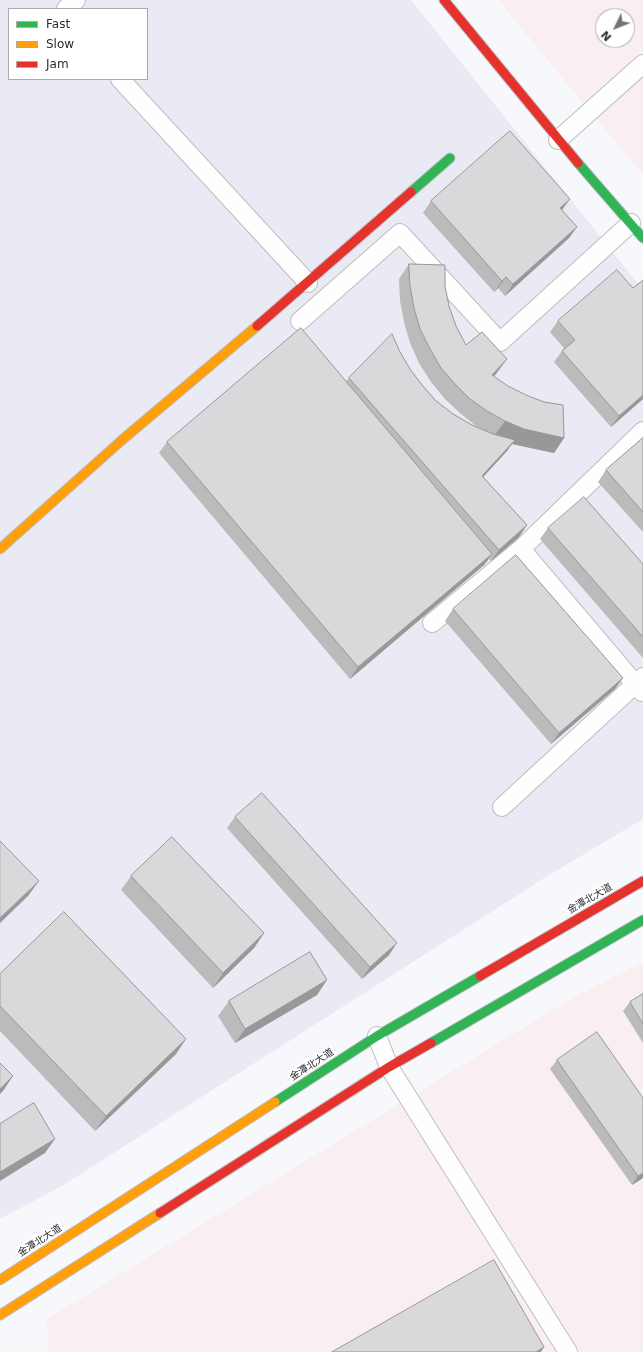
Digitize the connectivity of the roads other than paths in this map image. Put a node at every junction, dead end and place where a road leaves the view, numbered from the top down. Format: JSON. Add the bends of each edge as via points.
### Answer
{"nodes":[{"id":1,"x":76,"y":0,"type":"edge"},
{"id":2,"x":444,"y":0,"type":"edge"},
{"id":3,"x":67,"y":8,"type":"edge"},
{"id":4,"x":643,"y":64,"type":"edge"},
{"id":5,"x":121,"y":80,"type":"edge"},
{"id":6,"x":558,"y":140,"type":"junction"},
{"id":7,"x":450,"y":158,"type":"dead end"},
{"id":8,"x":631,"y":223,"type":"junction"},
{"id":9,"x":643,"y":238,"type":"edge"},
{"id":10,"x":308,"y":283,"type":"junction"},
{"id":11,"x":300,"y":320,"type":"dead end"},
{"id":12,"x":643,"y":431,"type":"edge"},
{"id":13,"x":0,"y":549,"type":"edge"},
{"id":14,"x":521,"y":550,"type":"junction"},
{"id":15,"x":432,"y":623,"type":"edge"},
{"id":16,"x":640,"y":685,"type":"edge"},
{"id":17,"x":502,"y":807,"type":"dead end"},
{"id":18,"x":643,"y":881,"type":"edge"},
{"id":19,"x":643,"y":920,"type":"edge"},
{"id":20,"x":377,"y":1036,"type":"junction"},
{"id":21,"x":389,"y":1067,"type":"junction"},
{"id":22,"x":0,"y":1280,"type":"edge"},
{"id":23,"x":0,"y":1315,"type":"edge"},
{"id":24,"x":568,"y":1352,"type":"edge"}],
"edges":[{"from":1,"to":3,"type":"street"},
{"from":2,"to":6,"type":"main road"},
{"from":4,"to":6,"type":"street"},
{"from":5,"to":10,"type":"street"},
{"from":6,"to":8,"type":"main road"},
{"from":7,"to":10,"type":"main road"},
{"from":8,"to":9,"type":"main road"},
{"from":8,"to":11,"type":"street","via":[[500,342],[400,233]]},
{"from":10,"to":13,"type":"main road","via":[[122,440]]},
{"from":12,"to":14,"type":"street"},
{"from":14,"to":15,"type":"street"},
{"from":14,"to":16,"type":"street"},
{"from":16,"to":17,"type":"street"},
{"from":18,"to":20,"type":"main road","name":"金潭北大道"},
{"from":19,"to":21,"type":"main road"},
{"from":20,"to":21,"type":"street"},
{"from":20,"to":22,"type":"main road","name":"金潭北大道"},
{"from":21,"to":23,"type":"main road"},
{"from":21,"to":24,"type":"street"}]}
